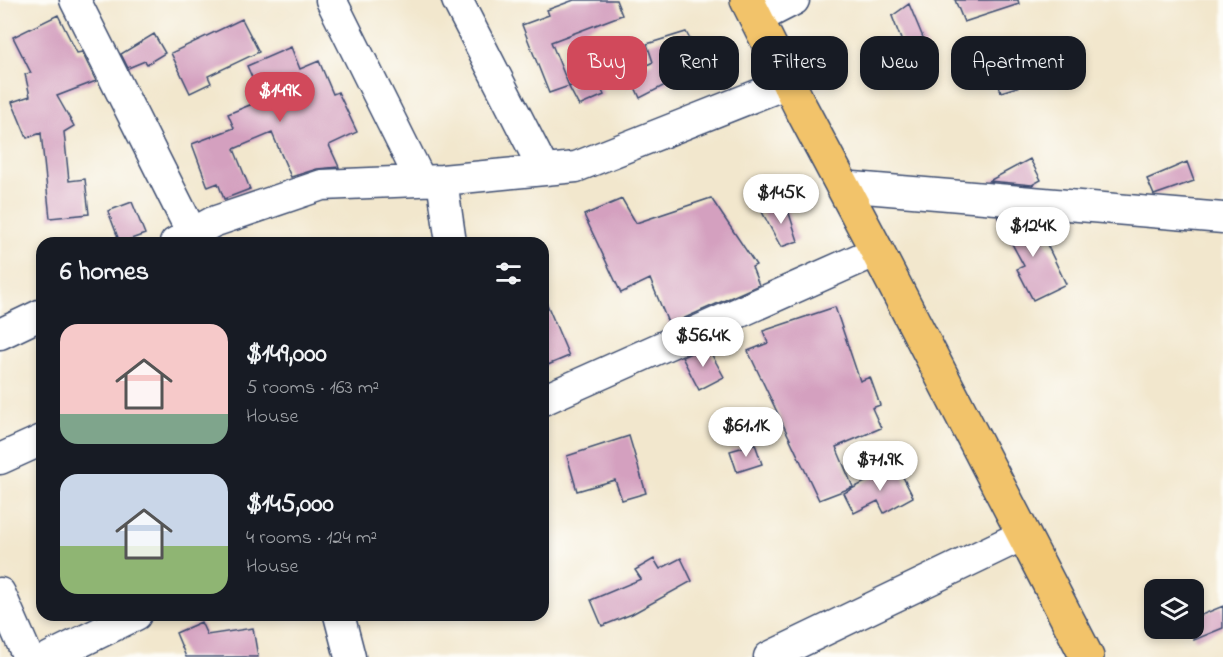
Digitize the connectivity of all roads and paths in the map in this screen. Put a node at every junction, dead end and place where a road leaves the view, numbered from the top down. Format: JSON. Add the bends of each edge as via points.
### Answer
{"nodes":[{"id":1,"x":75,"y":0,"type":"edge"},
{"id":2,"x":331,"y":0,"type":"edge"},
{"id":3,"x":457,"y":0,"type":"edge"},
{"id":4,"x":794,"y":0,"type":"edge"},
{"id":5,"x":752,"y":10,"type":"edge"},
{"id":6,"x":765,"y":36,"type":"edge"},
{"id":7,"x":770,"y":90,"type":"edge"},
{"id":8,"x":792,"y":90,"type":"edge"},
{"id":9,"x":544,"y":170,"type":"junction"},
{"id":10,"x":431,"y":180,"type":"junction"},
{"id":11,"x":841,"y":186,"type":"junction"},
{"id":12,"x":1223,"y":218,"type":"edge"},
{"id":13,"x":187,"y":237,"type":"edge"},
{"id":14,"x":192,"y":237,"type":"edge"},
{"id":15,"x":449,"y":237,"type":"edge"},
{"id":16,"x":877,"y":252,"type":"junction"},
{"id":17,"x":36,"y":316,"type":"edge"},
{"id":18,"x":2,"y":327,"type":"edge"},
{"id":19,"x":549,"y":397,"type":"edge"},
{"id":20,"x":36,"y":443,"type":"edge"},
{"id":21,"x":0,"y":459,"type":"edge"},
{"id":22,"x":1023,"y":535,"type":"junction"},
{"id":23,"x":0,"y":593,"type":"edge"},
{"id":24,"x":124,"y":621,"type":"edge"},
{"id":25,"x":341,"y":621,"type":"edge"},
{"id":26,"x":28,"y":657,"type":"edge"},
{"id":27,"x":50,"y":657,"type":"edge"},
{"id":28,"x":350,"y":657,"type":"edge"},
{"id":29,"x":769,"y":657,"type":"edge"},
{"id":30,"x":1087,"y":657,"type":"edge"}],
"edges":[{"from":1,"to":13,"type":"street"},
{"from":2,"to":10,"type":"street"},
{"from":3,"to":9,"type":"street"},
{"from":4,"to":5,"type":"street"},
{"from":5,"to":6,"type":"main road"},
{"from":7,"to":9,"type":"street","via":[[576,167]]},
{"from":8,"to":11,"type":"main road"},
{"from":9,"to":10,"type":"street"},
{"from":10,"to":14,"type":"street","via":[[322,185],[213,222]]},
{"from":10,"to":15,"type":"street"},
{"from":11,"to":12,"type":"street"},
{"from":11,"to":16,"type":"main road"},
{"from":16,"to":19,"type":"street"},
{"from":16,"to":22,"type":"main road"},
{"from":17,"to":18,"type":"street"},
{"from":20,"to":21,"type":"street"},
{"from":22,"to":29,"type":"street"},
{"from":22,"to":30,"type":"main road"},
{"from":23,"to":26,"type":"street"},
{"from":24,"to":27,"type":"street"},
{"from":25,"to":28,"type":"street"}]}
